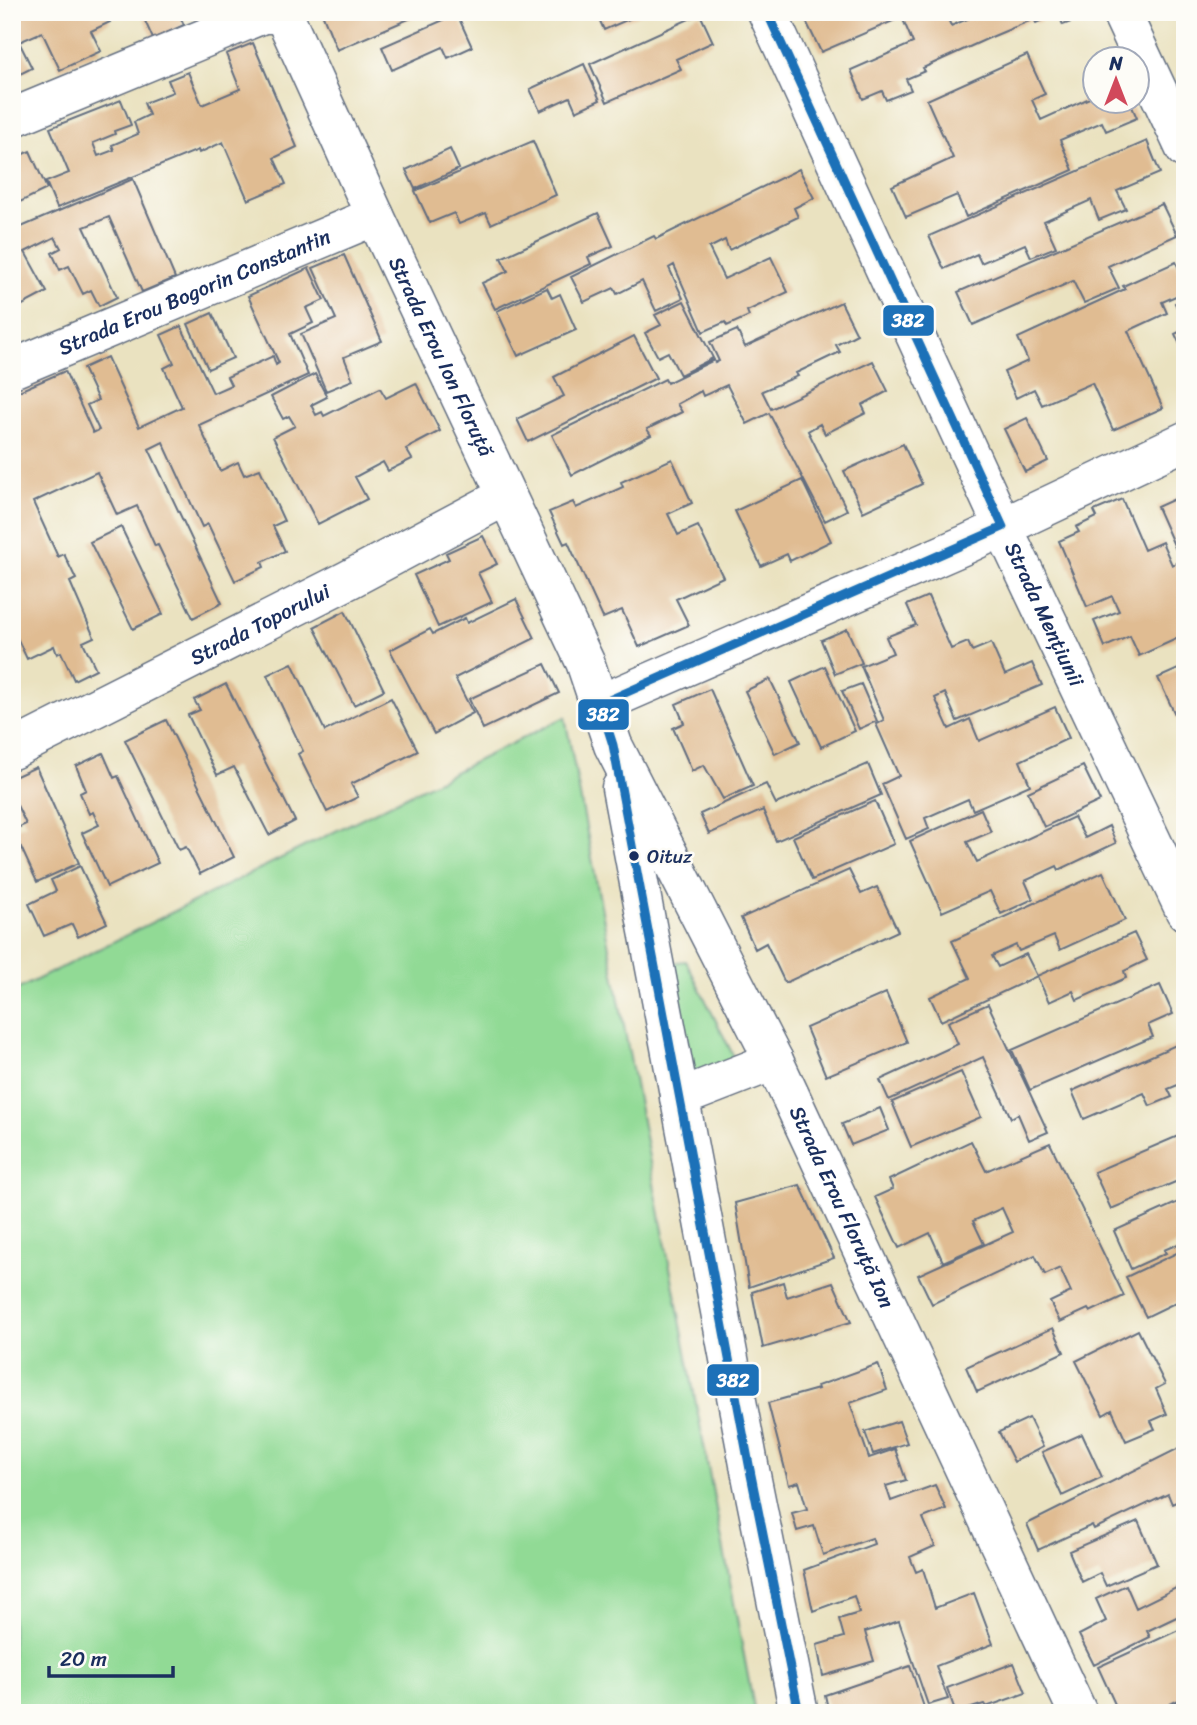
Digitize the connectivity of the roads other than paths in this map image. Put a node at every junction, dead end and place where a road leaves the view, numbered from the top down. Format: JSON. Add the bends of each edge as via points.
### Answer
{"nodes":[{"id":1,"x":767,"y":12,"type":"edge"},
{"id":2,"x":1121,"y":12,"type":"edge"},
{"id":3,"x":274,"y":13,"type":"edge"},
{"id":4,"x":12,"y":118,"type":"edge"},
{"id":5,"x":1185,"y":149,"type":"edge"},
{"id":6,"x":375,"y":216,"type":"junction"},
{"id":7,"x":12,"y":369,"type":"edge"},
{"id":8,"x":1185,"y":441,"type":"edge"},
{"id":9,"x":506,"y":496,"type":"junction"},
{"id":10,"x":1003,"y":527,"type":"junction"},
{"id":11,"x":600,"y":705,"type":"junction"},
{"id":12,"x":613,"y":745,"type":"junction"},
{"id":13,"x":12,"y":750,"type":"edge"},
{"id":14,"x":1185,"y":911,"type":"edge"},
{"id":15,"x":774,"y":1061,"type":"junction"},
{"id":16,"x":679,"y":1098,"type":"junction"},
{"id":17,"x":799,"y":1713,"type":"edge"},
{"id":18,"x":1078,"y":1713,"type":"edge"}],
"edges":[{"from":1,"to":10,"type":"street","name":"Strada Mențiunii"},
{"from":2,"to":5,"type":"street"},
{"from":3,"to":4,"type":"street"},
{"from":3,"to":6,"type":"street","name":"Strada Erou Ion Floruță","via":[[287,22]]},
{"from":6,"to":7,"type":"street","name":"Strada Erou Bogorin Constantin"},
{"from":6,"to":9,"type":"street","name":"Strada Erou Ion Floruță"},
{"from":8,"to":10,"type":"street"},
{"from":9,"to":11,"type":"street","name":"Strada Erou Ion Floruță","via":[[585,662]]},
{"from":9,"to":13,"type":"street","name":"Strada Toporului"},
{"from":10,"to":11,"type":"street"},
{"from":10,"to":14,"type":"street","name":"Strada Mențiunii"},
{"from":11,"to":12,"type":"street","name":"Strada Erou Floruță Ion"},
{"from":12,"to":15,"type":"street","name":"Strada Erou Floruță Ion"},
{"from":12,"to":16,"type":"street"},
{"from":15,"to":16,"type":"street"},
{"from":15,"to":18,"type":"street","name":"Strada Erou Floruță Ion"},
{"from":16,"to":17,"type":"street"}]}
